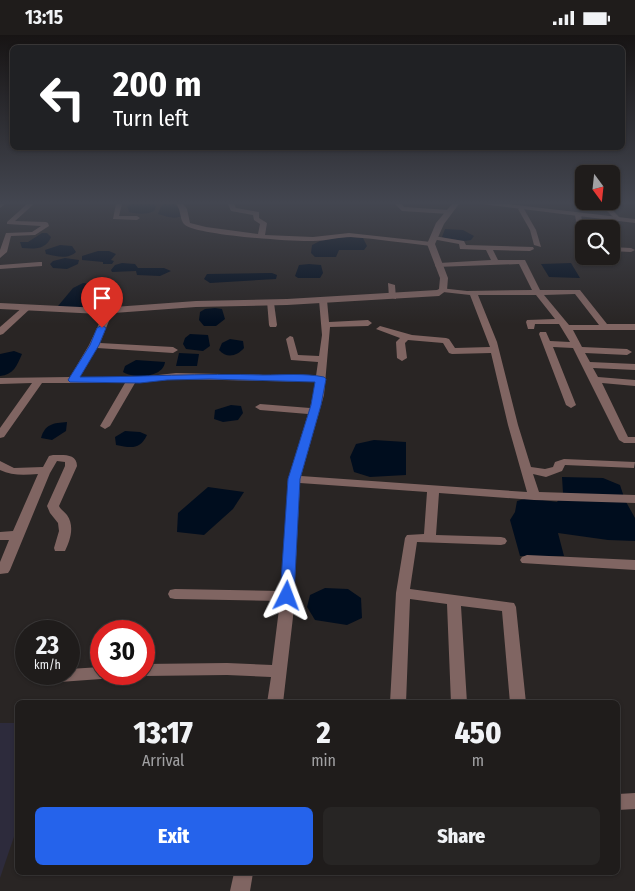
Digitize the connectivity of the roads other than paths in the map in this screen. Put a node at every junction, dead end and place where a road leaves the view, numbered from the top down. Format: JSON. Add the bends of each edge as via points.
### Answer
{"nodes":[{"id":1,"x":6,"y":244,"type":"edge"},
{"id":2,"x":434,"y":244,"type":"edge"},
{"id":3,"x":462,"y":244,"type":"edge"},
{"id":4,"x":488,"y":248,"type":"junction"},
{"id":5,"x":530,"y":249,"type":"dead end"},
{"id":6,"x":620,"y":249,"type":"edge"},
{"id":7,"x":631,"y":250,"type":"dead end"},
{"id":8,"x":0,"y":256,"type":"edge"},
{"id":9,"x":496,"y":262,"type":"junction"},
{"id":10,"x":39,"y":265,"type":"dead end"},
{"id":11,"x":439,"y":265,"type":"junction"},
{"id":12,"x":0,"y":267,"type":"edge"},
{"id":13,"x":391,"y":285,"type":"dead end"},
{"id":14,"x":443,"y":290,"type":"junction"},
{"id":15,"x":473,"y":293,"type":"junction"},
{"id":16,"x":539,"y":293,"type":"junction"},
{"id":17,"x":392,"y":297,"type":"junction"},
{"id":18,"x":323,"y":301,"type":"junction"},
{"id":19,"x":270,"y":303,"type":"junction"},
{"id":20,"x":0,"y":306,"type":"edge"},
{"id":21,"x":26,"y":308,"type":"junction"},
{"id":22,"x":109,"y":311,"type":"junction"},
{"id":23,"x":368,"y":323,"type":"dead end"},
{"id":24,"x":564,"y":324,"type":"junction"},
{"id":25,"x":273,"y":325,"type":"dead end"},
{"id":26,"x":326,"y":325,"type":"junction"},
{"id":27,"x":531,"y":327,"type":"dead end"},
{"id":28,"x":606,"y":327,"type":"junction"},
{"id":29,"x":635,"y":327,"type":"edge"},
{"id":30,"x":380,"y":329,"type":"dead end"},
{"id":31,"x":0,"y":332,"type":"edge"},
{"id":32,"x":406,"y":337,"type":"junction"},
{"id":33,"x":290,"y":339,"type":"dead end"},
{"id":34,"x":94,"y":345,"type":"junction"},
{"id":35,"x":577,"y":347,"type":"junction"},
{"id":36,"x":173,"y":350,"type":"dead end"},
{"id":37,"x":495,"y":350,"type":"junction"},
{"id":38,"x":627,"y":352,"type":"dead end"},
{"id":39,"x":402,"y":358,"type":"dead end"},
{"id":40,"x":324,"y":359,"type":"junction"},
{"id":41,"x":586,"y":365,"type":"junction"},
{"id":42,"x":635,"y":367,"type":"edge"},
{"id":43,"x":321,"y":379,"type":"junction"},
{"id":44,"x":595,"y":379,"type":"junction"},
{"id":45,"x":73,"y":380,"type":"junction"},
{"id":46,"x":132,"y":380,"type":"junction"},
{"id":47,"x":0,"y":381,"type":"edge"},
{"id":48,"x":39,"y":381,"type":"junction"},
{"id":49,"x":635,"y":383,"type":"edge"},
{"id":50,"x":571,"y":405,"type":"dead end"},
{"id":51,"x":260,"y":407,"type":"dead end"},
{"id":52,"x":314,"y":411,"type":"junction"},
{"id":53,"x":104,"y":426,"type":"dead end"},
{"id":54,"x":0,"y":435,"type":"edge"},
{"id":55,"x":635,"y":440,"type":"edge"},
{"id":56,"x":0,"y":464,"type":"edge"},
{"id":57,"x":634,"y":465,"type":"edge"},
{"id":58,"x":45,"y":470,"type":"junction"},
{"id":59,"x":527,"y":470,"type":"junction"},
{"id":60,"x":294,"y":479,"type":"junction"},
{"id":61,"x":433,"y":489,"type":"junction"},
{"id":62,"x":534,"y":496,"type":"junction"},
{"id":63,"x":635,"y":499,"type":"edge"},
{"id":64,"x":17,"y":535,"type":"junction"},
{"id":65,"x":0,"y":536,"type":"edge"},
{"id":66,"x":430,"y":537,"type":"junction"},
{"id":67,"x":501,"y":541,"type":"dead end"},
{"id":68,"x":60,"y":548,"type":"dead end"},
{"id":69,"x":527,"y":560,"type":"dead end"},
{"id":70,"x":635,"y":565,"type":"edge"},
{"id":71,"x":3,"y":570,"type":"dead end"},
{"id":72,"x":403,"y":593,"type":"junction"},
{"id":73,"x":175,"y":594,"type":"dead end"},
{"id":74,"x":287,"y":596,"type":"junction"},
{"id":75,"x":454,"y":600,"type":"junction"},
{"id":76,"x":155,"y":670,"type":"edge"},
{"id":77,"x":280,"y":671,"type":"junction"},
{"id":78,"x":275,"y":700,"type":"edge"},
{"id":79,"x":398,"y":700,"type":"edge"},
{"id":80,"x":459,"y":700,"type":"edge"},
{"id":81,"x":518,"y":700,"type":"edge"},
{"id":82,"x":635,"y":801,"type":"edge"},
{"id":83,"x":620,"y":802,"type":"edge"},
{"id":84,"x":244,"y":875,"type":"edge"},
{"id":85,"x":240,"y":891,"type":"edge"}],
"edges":[{"from":1,"to":8,"type":"street"},
{"from":2,"to":11,"type":"street"},
{"from":3,"to":4,"type":"street","via":[[463,247]]},
{"from":4,"to":5,"type":"street"},
{"from":4,"to":9,"type":"street"},
{"from":6,"to":7,"type":"street"},
{"from":9,"to":11,"type":"street"},
{"from":9,"to":16,"type":"street","via":[[522,262]]},
{"from":10,"to":12,"type":"street"},
{"from":11,"to":14,"type":"street","via":[[444,278]]},
{"from":13,"to":17,"type":"street"},
{"from":14,"to":15,"type":"street"},
{"from":14,"to":17,"type":"street","via":[[431,295]]},
{"from":15,"to":16,"type":"street"},
{"from":15,"to":37,"type":"street"},
{"from":16,"to":24,"type":"street"},
{"from":16,"to":28,"type":"street","via":[[577,292]]},
{"from":17,"to":18,"type":"street"},
{"from":18,"to":19,"type":"street"},
{"from":18,"to":26,"type":"street"},
{"from":19,"to":22,"type":"street","via":[[196,304]]},
{"from":19,"to":25,"type":"street"},
{"from":20,"to":21,"type":"street"},
{"from":21,"to":22,"type":"street"},
{"from":21,"to":31,"type":"street"},
{"from":22,"to":34,"type":"street"},
{"from":23,"to":26,"type":"street"},
{"from":24,"to":27,"type":"street","via":[[530,322]]},
{"from":24,"to":28,"type":"street"},
{"from":24,"to":35,"type":"street"},
{"from":26,"to":40,"type":"street"},
{"from":28,"to":29,"type":"street"},
{"from":30,"to":32,"type":"street"},
{"from":32,"to":37,"type":"street","via":[[446,341],[452,351]]},
{"from":32,"to":39,"type":"street","via":[[400,342]]},
{"from":33,"to":40,"type":"street","via":[[294,358]]},
{"from":34,"to":36,"type":"street"},
{"from":34,"to":45,"type":"street"},
{"from":35,"to":38,"type":"street"},
{"from":35,"to":41,"type":"street"},
{"from":35,"to":50,"type":"street","via":[[545,339]]},
{"from":37,"to":59,"type":"street"},
{"from":40,"to":43,"type":"street"},
{"from":41,"to":42,"type":"street"},
{"from":41,"to":44,"type":"street"},
{"from":43,"to":46,"type":"street","via":[[176,377]]},
{"from":43,"to":52,"type":"street"},
{"from":44,"to":49,"type":"street"},
{"from":44,"to":55,"type":"street","via":[[624,440]]},
{"from":45,"to":46,"type":"street"},
{"from":45,"to":48,"type":"street"},
{"from":46,"to":53,"type":"street"},
{"from":47,"to":48,"type":"street"},
{"from":48,"to":54,"type":"street"},
{"from":51,"to":52,"type":"street"},
{"from":52,"to":60,"type":"street"},
{"from":56,"to":58,"type":"street","via":[[13,470]]},
{"from":57,"to":59,"type":"street","via":[[564,462],[554,472]]},
{"from":58,"to":64,"type":"street"},
{"from":58,"to":68,"type":"street","via":[[53,458],[71,460],[53,506],[65,524]]},
{"from":59,"to":62,"type":"street"},
{"from":60,"to":61,"type":"street"},
{"from":60,"to":74,"type":"street"},
{"from":61,"to":62,"type":"street"},
{"from":61,"to":66,"type":"street"},
{"from":62,"to":63,"type":"street"},
{"from":64,"to":65,"type":"street"},
{"from":64,"to":71,"type":"street"},
{"from":66,"to":67,"type":"street"},
{"from":66,"to":72,"type":"street","via":[[411,538]]},
{"from":69,"to":70,"type":"street"},
{"from":72,"to":75,"type":"street"},
{"from":72,"to":79,"type":"street"},
{"from":73,"to":74,"type":"street"},
{"from":74,"to":77,"type":"street"},
{"from":75,"to":80,"type":"street"},
{"from":75,"to":81,"type":"street","via":[[510,607]]},
{"from":76,"to":77,"type":"street"},
{"from":77,"to":78,"type":"street"},
{"from":82,"to":83,"type":"street"},
{"from":84,"to":85,"type":"street"}]}
